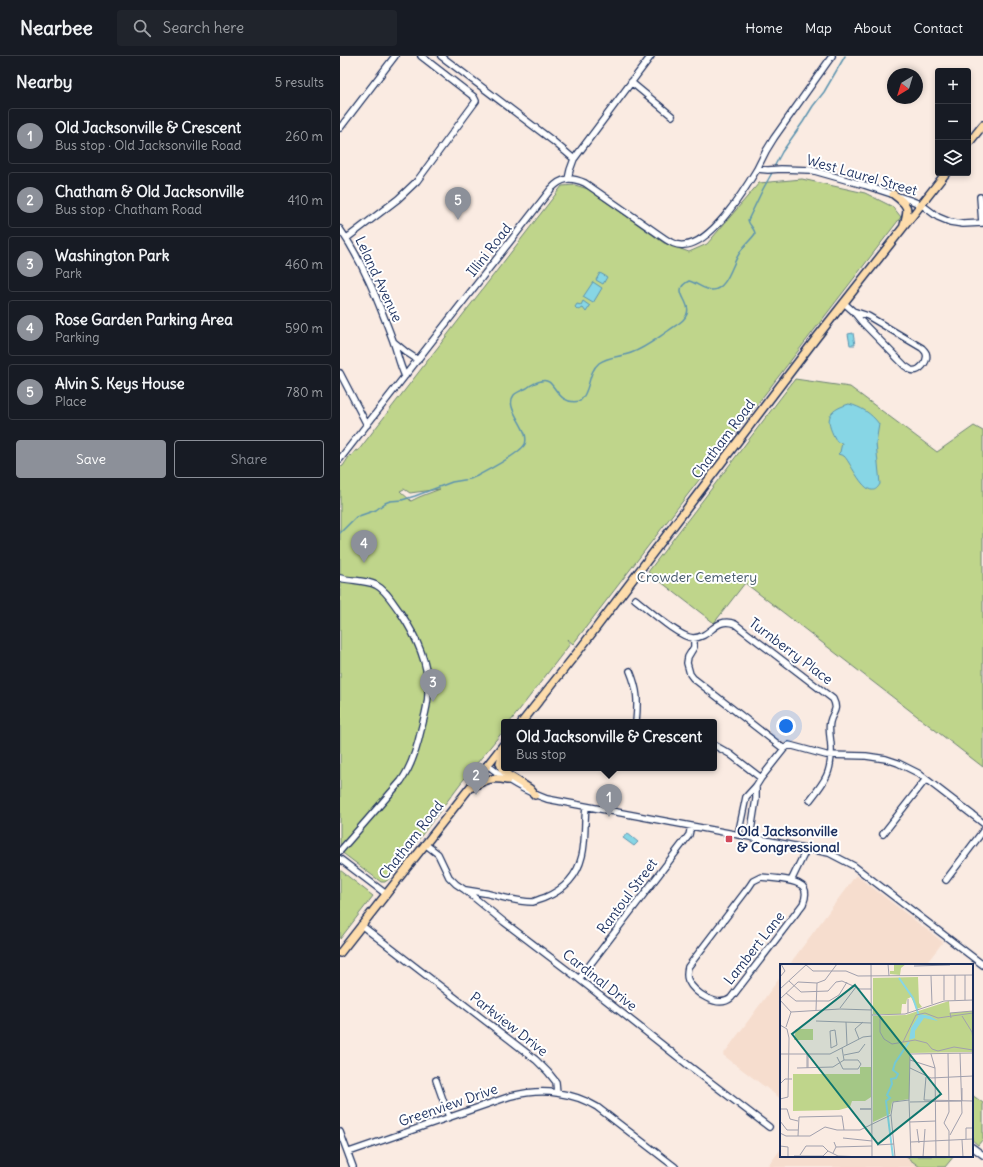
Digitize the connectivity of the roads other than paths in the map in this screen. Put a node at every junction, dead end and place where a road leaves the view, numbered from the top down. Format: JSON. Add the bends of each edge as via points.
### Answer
{"nodes":[{"id":1,"x":395,"y":56,"type":"edge"},
{"id":2,"x":421,"y":56,"type":"edge"},
{"id":3,"x":441,"y":56,"type":"edge"},
{"id":4,"x":651,"y":56,"type":"edge"},
{"id":5,"x":832,"y":56,"type":"edge"},
{"id":6,"x":631,"y":82,"type":"junction"},
{"id":7,"x":672,"y":116,"type":"dead end"},
{"id":8,"x":983,"y":125,"type":"edge"},
{"id":9,"x":340,"y":128,"type":"edge"},
{"id":10,"x":971,"y":140,"type":"edge"},
{"id":11,"x":574,"y":159,"type":"junction"},
{"id":12,"x":757,"y":169,"type":"junction"},
{"id":13,"x":944,"y":176,"type":"edge"},
{"id":14,"x":568,"y":179,"type":"junction"},
{"id":15,"x":893,"y":194,"type":"junction"},
{"id":16,"x":980,"y":197,"type":"dead end"},
{"id":17,"x":922,"y":205,"type":"junction"},
{"id":18,"x":983,"y":223,"type":"edge"},
{"id":19,"x":904,"y":227,"type":"junction"},
{"id":20,"x":340,"y":229,"type":"edge"},
{"id":21,"x":347,"y":238,"type":"junction"},
{"id":22,"x":844,"y":303,"type":"junction"},
{"id":23,"x":853,"y":311,"type":"junction"},
{"id":24,"x":394,"y":341,"type":"junction"},
{"id":25,"x":418,"y":360,"type":"junction"},
{"id":26,"x":340,"y":374,"type":"edge"},
{"id":27,"x":405,"y":376,"type":"junction"},
{"id":28,"x":367,"y":425,"type":"junction"},
{"id":29,"x":340,"y":459,"type":"edge"},
{"id":30,"x":340,"y":578,"type":"edge"},
{"id":31,"x":634,"y":599,"type":"dead end"},
{"id":32,"x":694,"y":638,"type":"junction"},
{"id":33,"x":630,"y":671,"type":"dead end"},
{"id":34,"x":524,"y":719,"type":"edge"},
{"id":35,"x":636,"y":719,"type":"edge"},
{"id":36,"x":717,"y":747,"type":"edge"},
{"id":37,"x":501,"y":748,"type":"edge"},
{"id":38,"x":784,"y":749,"type":"junction"},
{"id":39,"x":831,"y":755,"type":"junction"},
{"id":40,"x":487,"y":765,"type":"junction"},
{"id":41,"x":504,"y":771,"type":"edge"},
{"id":42,"x":761,"y":778,"type":"junction"},
{"id":43,"x":926,"y":779,"type":"junction"},
{"id":44,"x":507,"y":780,"type":"junction"},
{"id":45,"x":756,"y":786,"type":"junction"},
{"id":46,"x":469,"y":789,"type":"junction"},
{"id":47,"x":535,"y":795,"type":"junction"},
{"id":48,"x":810,"y":800,"type":"dead end"},
{"id":49,"x":586,"y":807,"type":"junction"},
{"id":50,"x":983,"y":823,"type":"edge"},
{"id":51,"x":691,"y":826,"type":"junction"},
{"id":52,"x":983,"y":832,"type":"edge"},
{"id":53,"x":883,"y":834,"type":"dead end"},
{"id":54,"x":738,"y":835,"type":"junction"},
{"id":55,"x":750,"y":837,"type":"junction"},
{"id":56,"x":425,"y":844,"type":"junction"},
{"id":57,"x":807,"y":848,"type":"junction"},
{"id":58,"x":340,"y":851,"type":"edge"},
{"id":59,"x":340,"y":859,"type":"edge"},
{"id":60,"x":946,"y":880,"type":"dead end"},
{"id":61,"x":791,"y":881,"type":"junction"},
{"id":62,"x":465,"y":890,"type":"junction"},
{"id":63,"x":386,"y":894,"type":"junction"},
{"id":64,"x":361,"y":925,"type":"junction"},
{"id":65,"x":340,"y":953,"type":"edge"},
{"id":66,"x":982,"y":961,"type":"edge"},
{"id":67,"x":580,"y":979,"type":"junction"},
{"id":68,"x":436,"y":1080,"type":"dead end"},
{"id":69,"x":557,"y":1093,"type":"junction"},
{"id":70,"x":449,"y":1117,"type":"junction"},
{"id":71,"x":769,"y":1127,"type":"dead end"},
{"id":72,"x":340,"y":1132,"type":"edge"},
{"id":73,"x":973,"y":1147,"type":"edge"},
{"id":74,"x":348,"y":1152,"type":"junction"},
{"id":75,"x":983,"y":1155,"type":"edge"},
{"id":76,"x":354,"y":1167,"type":"edge"},
{"id":77,"x":675,"y":1167,"type":"edge"}],
"edges":[{"from":1,"to":9,"type":"street"},
{"from":2,"to":21,"type":"street","via":[[476,101],[417,181]]},
{"from":3,"to":11,"type":"street"},
{"from":4,"to":6,"type":"street"},
{"from":5,"to":12,"type":"street","via":[[774,138]]},
{"from":6,"to":7,"type":"street"},
{"from":6,"to":11,"type":"street"},
{"from":8,"to":10,"type":"main road"},
{"from":11,"to":14,"type":"street"},
{"from":12,"to":14,"type":"street","via":[[748,186],[722,220],[696,242],[684,245],[672,243],[664,238],[585,183]]},
{"from":12,"to":15,"type":"street","name":"West Laurel Street","via":[[811,170]]},
{"from":13,"to":17,"type":"main road","name":"Chatham Road"},
{"from":14,"to":25,"type":"street","name":"Illini Road","via":[[558,182],[551,189]]},
{"from":15,"to":17,"type":"street","name":"West Laurel Street"},
{"from":15,"to":19,"type":"main road","via":[[907,207]]},
{"from":16,"to":18,"type":"street","name":"West Laurel Street"},
{"from":17,"to":18,"type":"street","name":"West Laurel Street","via":[[950,222]]},
{"from":17,"to":19,"type":"main road","name":"Chatham Road"},
{"from":19,"to":22,"type":"main road","name":"Chatham Road"},
{"from":20,"to":21,"type":"street","name":"Leland Avenue"},
{"from":21,"to":24,"type":"street","name":"Leland Avenue","via":[[369,281]]},
{"from":22,"to":23,"type":"street"},
{"from":22,"to":34,"type":"main road","name":"Chatham Road"},
{"from":23,"to":23,"type":"street","via":[[868,316],[922,348],[926,352],[925,362],[916,370],[905,366]]},
{"from":24,"to":25,"type":"street"},
{"from":24,"to":27,"type":"street","name":"Leland Avenue"},
{"from":25,"to":27,"type":"street","name":"Illini Road"},
{"from":26,"to":28,"type":"street"},
{"from":27,"to":28,"type":"street","name":"Illini Road"},
{"from":28,"to":29,"type":"street","name":"Illini Road"},
{"from":30,"to":58,"type":"street","via":[[366,582],[381,588],[403,617],[415,638],[427,671],[428,702],[408,771]]},
{"from":31,"to":32,"type":"street","via":[[678,632]]},
{"from":32,"to":38,"type":"street","via":[[694,647],[687,663],[692,678]]},
{"from":32,"to":39,"type":"street","name":"Turnberry Place","via":[[704,636],[722,622],[735,624],[830,696],[836,707],[830,723]]},
{"from":33,"to":35,"type":"street","via":[[637,691]]},
{"from":36,"to":42,"type":"street"},
{"from":37,"to":40,"type":"main road","name":"Chatham Road"},
{"from":38,"to":39,"type":"street","via":[[789,745]]},
{"from":38,"to":42,"type":"street"},
{"from":39,"to":43,"type":"street","via":[[886,759],[910,768]]},
{"from":39,"to":48,"type":"street","name":"Turnberry Place","via":[[826,780]]},
{"from":40,"to":44,"type":"street"},
{"from":40,"to":46,"type":"main road","name":"Chatham Road"},
{"from":41,"to":47,"type":"main road"},
{"from":42,"to":45,"type":"street"},
{"from":43,"to":50,"type":"street"},
{"from":43,"to":53,"type":"street"},
{"from":44,"to":46,"type":"main road","via":[[486,780]]},
{"from":44,"to":47,"type":"street"},
{"from":45,"to":54,"type":"street","via":[[746,797]]},
{"from":45,"to":55,"type":"street"},
{"from":46,"to":56,"type":"main road","name":"Chatham Road"},
{"from":47,"to":49,"type":"street"},
{"from":49,"to":51,"type":"street"},
{"from":49,"to":62,"type":"street","via":[[582,857],[563,888],[534,902]]},
{"from":51,"to":54,"type":"street"},
{"from":51,"to":67,"type":"street","name":"Rantoul Street","via":[[689,835]]},
{"from":52,"to":60,"type":"street"},
{"from":54,"to":55,"type":"street"},
{"from":55,"to":57,"type":"street"},
{"from":56,"to":62,"type":"street","name":"Cardinal Drive","via":[[438,854],[452,881]]},
{"from":56,"to":63,"type":"main road","name":"Chatham Road"},
{"from":57,"to":61,"type":"street"},
{"from":57,"to":66,"type":"street","via":[[829,853],[854,866]]},
{"from":59,"to":63,"type":"street"},
{"from":61,"to":61,"type":"street","name":"Lambert Lane","via":[[761,877],[753,882],[688,967],[688,979],[696,989],[718,1002],[731,998],[803,904],[804,888],[799,883]]},
{"from":62,"to":67,"type":"street","name":"Cardinal Drive"},
{"from":63,"to":64,"type":"main road","name":"Chatham Road"},
{"from":64,"to":65,"type":"main road","name":"Chatham Road"},
{"from":64,"to":69,"type":"street","name":"Parkview Drive","via":[[536,1060],[556,1082]]},
{"from":67,"to":71,"type":"street","name":"Cardinal Drive"},
{"from":68,"to":70,"type":"street"},
{"from":69,"to":70,"type":"street","name":"Greenview Drive","via":[[528,1092]]},
{"from":69,"to":77,"type":"street","via":[[570,1094],[597,1107]]},
{"from":70,"to":74,"type":"street","name":"Greenview Drive"},
{"from":72,"to":74,"type":"street"},
{"from":73,"to":75,"type":"street"},
{"from":74,"to":76,"type":"street"}]}
